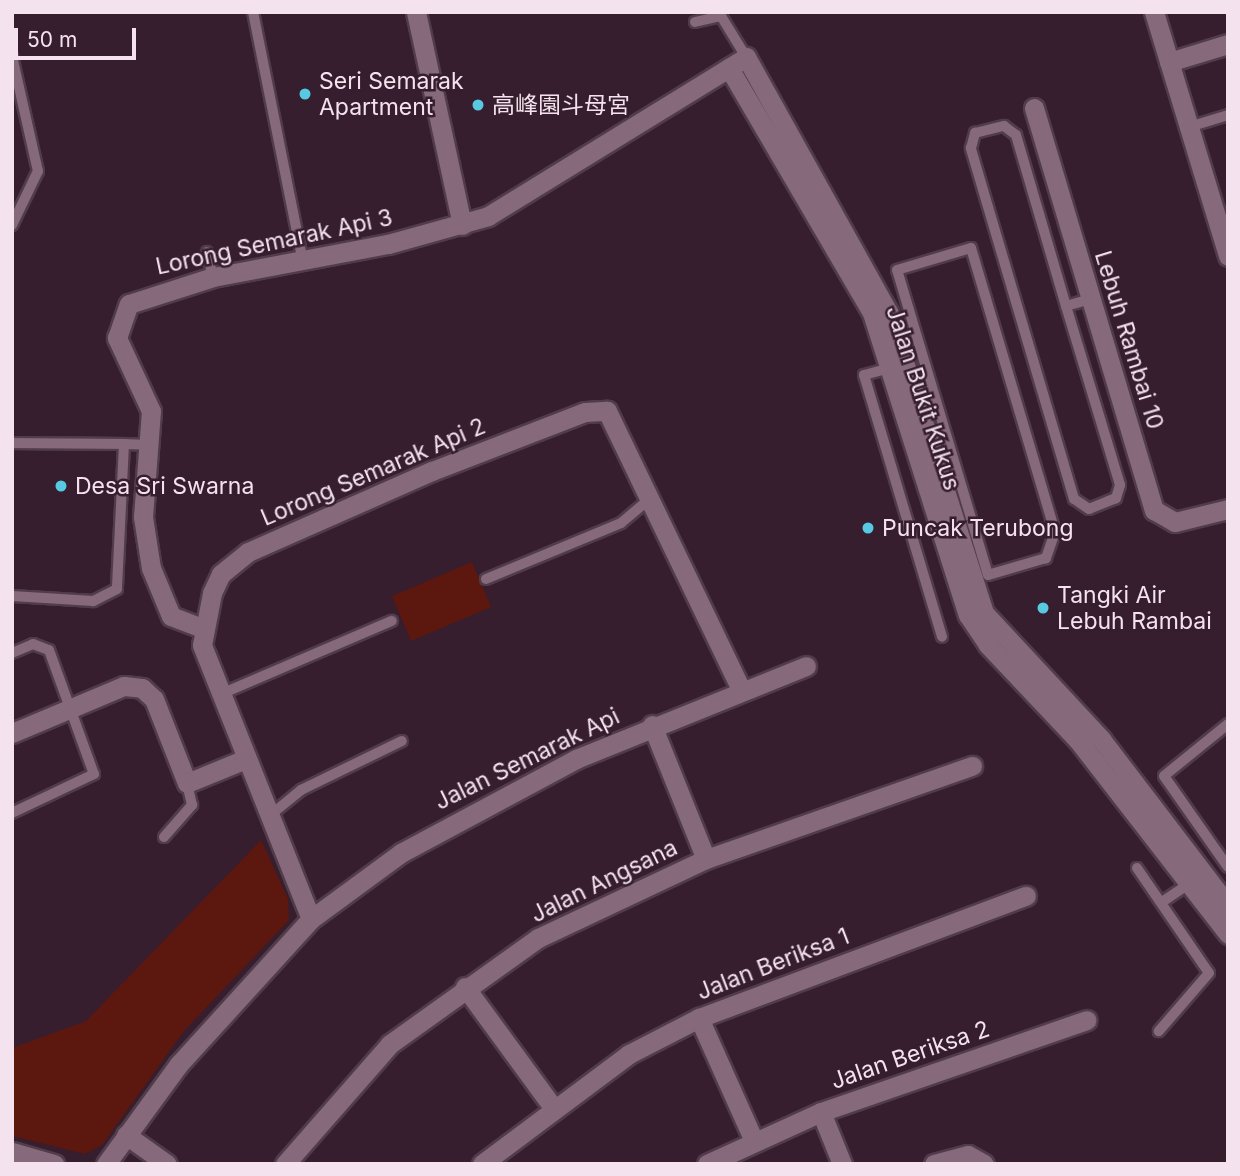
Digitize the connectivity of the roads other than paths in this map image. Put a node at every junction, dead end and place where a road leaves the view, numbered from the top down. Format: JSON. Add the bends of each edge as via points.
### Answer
{"nodes":[{"id":1,"x":254,"y":12,"type":"edge"},
{"id":2,"x":416,"y":12,"type":"edge"},
{"id":3,"x":1154,"y":12,"type":"edge"},
{"id":4,"x":695,"y":22,"type":"dead end"},
{"id":5,"x":1228,"y":44,"type":"edge"},
{"id":6,"x":12,"y":56,"type":"edge"},
{"id":7,"x":746,"y":57,"type":"junction"},
{"id":8,"x":1169,"y":62,"type":"junction"},
{"id":9,"x":729,"y":68,"type":"junction"},
{"id":10,"x":1034,"y":108,"type":"dead end"},
{"id":11,"x":1228,"y":115,"type":"edge"},
{"id":12,"x":1189,"y":127,"type":"junction"},
{"id":13,"x":1219,"y":198,"type":"edge"},
{"id":14,"x":12,"y":225,"type":"edge"},
{"id":15,"x":462,"y":225,"type":"junction"},
{"id":16,"x":208,"y":252,"type":"dead end"},
{"id":17,"x":1228,"y":256,"type":"edge"},
{"id":18,"x":302,"y":258,"type":"junction"},
{"id":19,"x":213,"y":277,"type":"junction"},
{"id":20,"x":1091,"y":299,"type":"junction"},
{"id":21,"x":1066,"y":306,"type":"junction"},
{"id":22,"x":896,"y":365,"type":"junction"},
{"id":23,"x":933,"y":390,"type":"junction"},
{"id":24,"x":916,"y":403,"type":"junction"},
{"id":25,"x":937,"y":404,"type":"junction"},
{"id":26,"x":12,"y":443,"type":"edge"},
{"id":27,"x":124,"y":444,"type":"junction"},
{"id":28,"x":149,"y":445,"type":"junction"},
{"id":29,"x":652,"y":498,"type":"junction"},
{"id":30,"x":1228,"y":509,"type":"edge"},
{"id":31,"x":486,"y":579,"type":"dead end"},
{"id":32,"x":12,"y":596,"type":"edge"},
{"id":33,"x":392,"y":621,"type":"dead end"},
{"id":34,"x":202,"y":628,"type":"junction"},
{"id":35,"x":942,"y":637,"type":"dead end"},
{"id":36,"x":12,"y":653,"type":"edge"},
{"id":37,"x":806,"y":666,"type":"dead end"},
{"id":38,"x":741,"y":690,"type":"junction"},
{"id":39,"x":217,"y":696,"type":"junction"},
{"id":40,"x":71,"y":708,"type":"junction"},
{"id":41,"x":1228,"y":724,"type":"edge"},
{"id":42,"x":652,"y":725,"type":"junction"},
{"id":43,"x":12,"y":733,"type":"edge"},
{"id":44,"x":402,"y":741,"type":"dead end"},
{"id":45,"x":243,"y":760,"type":"junction"},
{"id":46,"x":972,"y":766,"type":"dead end"},
{"id":47,"x":187,"y":783,"type":"junction"},
{"id":48,"x":12,"y":813,"type":"edge"},
{"id":49,"x":268,"y":817,"type":"junction"},
{"id":50,"x":164,"y":837,"type":"dead end"},
{"id":51,"x":706,"y":859,"type":"junction"},
{"id":52,"x":1228,"y":867,"type":"edge"},
{"id":53,"x":1138,"y":869,"type":"dead end"},
{"id":54,"x":1197,"y":879,"type":"junction"},
{"id":55,"x":1026,"y":896,"type":"dead end"},
{"id":56,"x":1162,"y":902,"type":"junction"},
{"id":57,"x":1228,"y":906,"type":"edge"},
{"id":58,"x":311,"y":919,"type":"junction"},
{"id":59,"x":1228,"y":934,"type":"edge"},
{"id":60,"x":465,"y":987,"type":"junction"},
{"id":61,"x":699,"y":1018,"type":"junction"},
{"id":62,"x":1086,"y":1020,"type":"dead end"},
{"id":63,"x":1159,"y":1031,"type":"dead end"},
{"id":64,"x":552,"y":1106,"type":"junction"},
{"id":65,"x":821,"y":1112,"type":"junction"},
{"id":66,"x":126,"y":1135,"type":"junction"},
{"id":67,"x":752,"y":1139,"type":"junction"},
{"id":68,"x":12,"y":1152,"type":"edge"},
{"id":69,"x":54,"y":1164,"type":"edge"},
{"id":70,"x":106,"y":1164,"type":"edge"},
{"id":71,"x":167,"y":1164,"type":"edge"},
{"id":72,"x":285,"y":1164,"type":"edge"},
{"id":73,"x":482,"y":1164,"type":"edge"},
{"id":74,"x":706,"y":1164,"type":"edge"},
{"id":75,"x":842,"y":1164,"type":"edge"},
{"id":76,"x":934,"y":1164,"type":"edge"},
{"id":77,"x":984,"y":1164,"type":"edge"}],
"edges":[{"from":1,"to":18,"type":"lane"},
{"from":2,"to":15,"type":"street"},
{"from":3,"to":8,"type":"street"},
{"from":4,"to":7,"type":"lane","via":[[721,16]]},
{"from":5,"to":8,"type":"street"},
{"from":6,"to":14,"type":"lane","via":[[38,171]]},
{"from":7,"to":9,"type":"street","name":"Lorong Semarak Api 3"},
{"from":7,"to":22,"type":"street","name":"Jalan Bukit Kukus","via":[[866,268]]},
{"from":8,"to":12,"type":"street"},
{"from":9,"to":15,"type":"street","name":"Lorong Semarak Api 3","via":[[523,200]]},
{"from":9,"to":22,"type":"street","name":"Jalan Bukit Kukus","via":[[872,313]]},
{"from":10,"to":20,"type":"street","name":"Lebuh Rambai 10"},
{"from":11,"to":12,"type":"lane"},
{"from":12,"to":13,"type":"street"},
{"from":13,"to":17,"type":"street"},
{"from":15,"to":18,"type":"street","name":"Lorong Semarak Api 3"},
{"from":16,"to":19,"type":"lane"},
{"from":18,"to":19,"type":"street","name":"Lorong Semarak Api 3"},
{"from":19,"to":28,"type":"street","name":"Lorong Semarak Api 3","via":[[151,293],[129,304],[120,320],[117,338],[151,411]]},
{"from":20,"to":21,"type":"lane"},
{"from":20,"to":30,"type":"street","name":"Lebuh Rambai 10","via":[[1154,510],[1175,522]]},
{"from":21,"to":21,"type":"lane","via":[[1120,485],[1116,498],[1089,509],[1074,499],[971,148],[975,133],[1004,126],[1016,135]]},
{"from":22,"to":24,"type":"street","name":"Jalan Bukit Kukus"},
{"from":22,"to":35,"type":"lane","via":[[864,375]]},
{"from":22,"to":54,"type":"street","name":"Jalan Bukit Kukus","via":[[968,615]]},
{"from":23,"to":24,"type":"lane"},
{"from":23,"to":25,"type":"lane"},
{"from":23,"to":25,"type":"lane","via":[[897,270],[971,247],[1055,532],[1046,558],[988,575]]},
{"from":24,"to":25,"type":"lane"},
{"from":24,"to":54,"type":"street","name":"Jalan Bukit Kukus","via":[[984,613],[1101,739]]},
{"from":26,"to":27,"type":"lane"},
{"from":27,"to":28,"type":"lane"},
{"from":27,"to":32,"type":"lane","via":[[117,589],[93,601]]},
{"from":28,"to":34,"type":"street","name":"Lorong Semarak Api 3","via":[[143,517],[157,595],[170,617]]},
{"from":29,"to":31,"type":"lane","via":[[621,523]]},
{"from":29,"to":34,"type":"street","name":"Lorong Semarak Api 2","via":[[615,417],[607,411],[585,412],[248,552],[221,575]]},
{"from":29,"to":38,"type":"street","name":"Lorong Semarak Api 2"},
{"from":33,"to":39,"type":"lane"},
{"from":34,"to":39,"type":"street"},
{"from":36,"to":40,"type":"lane","via":[[33,644],[49,650]]},
{"from":37,"to":38,"type":"street","name":"Jalan Semarak Api"},
{"from":38,"to":42,"type":"street","name":"Jalan Semarak Api"},
{"from":39,"to":45,"type":"street"},
{"from":40,"to":43,"type":"street"},
{"from":40,"to":47,"type":"street","via":[[124,686],[142,688],[154,699]]},
{"from":40,"to":48,"type":"lane","via":[[94,774]]},
{"from":41,"to":52,"type":"lane","via":[[1164,776]]},
{"from":42,"to":51,"type":"street"},
{"from":42,"to":58,"type":"street","name":"Jalan Semarak Api","via":[[494,797],[401,853]]},
{"from":44,"to":49,"type":"lane","via":[[301,790]]},
{"from":45,"to":47,"type":"street"},
{"from":45,"to":49,"type":"street"},
{"from":46,"to":51,"type":"street","name":"Jalan Angsana"},
{"from":47,"to":50,"type":"lane","via":[[192,805]]},
{"from":49,"to":58,"type":"street"},
{"from":51,"to":60,"type":"street","name":"Jalan Angsana","via":[[609,900]]},
{"from":53,"to":56,"type":"lane"},
{"from":54,"to":56,"type":"lane"},
{"from":54,"to":57,"type":"street","name":"Jalan Bukit Kukus"},
{"from":54,"to":59,"type":"street","name":"Jalan Bukit Kukus"},
{"from":55,"to":61,"type":"street","name":"Jalan Beriksa 1"},
{"from":56,"to":63,"type":"lane","via":[[1209,973]]},
{"from":58,"to":66,"type":"street","name":"Jalan Semarak Api","via":[[179,1064]]},
{"from":60,"to":64,"type":"street"},
{"from":60,"to":72,"type":"street","name":"Jalan Angsana","via":[[390,1044]]},
{"from":61,"to":64,"type":"street","name":"Jalan Beriksa 1","via":[[629,1054]]},
{"from":61,"to":67,"type":"street"},
{"from":62,"to":65,"type":"street","name":"Jalan Beriksa 2"},
{"from":64,"to":73,"type":"street","name":"Jalan Beriksa 1"},
{"from":65,"to":67,"type":"street","name":"Jalan Beriksa 2"},
{"from":65,"to":75,"type":"street"},
{"from":66,"to":70,"type":"street","name":"Jalan Semarak Api"},
{"from":66,"to":71,"type":"street"},
{"from":67,"to":74,"type":"street","name":"Jalan Beriksa 2"},
{"from":68,"to":69,"type":"street"},
{"from":76,"to":77,"type":"street","via":[[968,1156]]}]}
